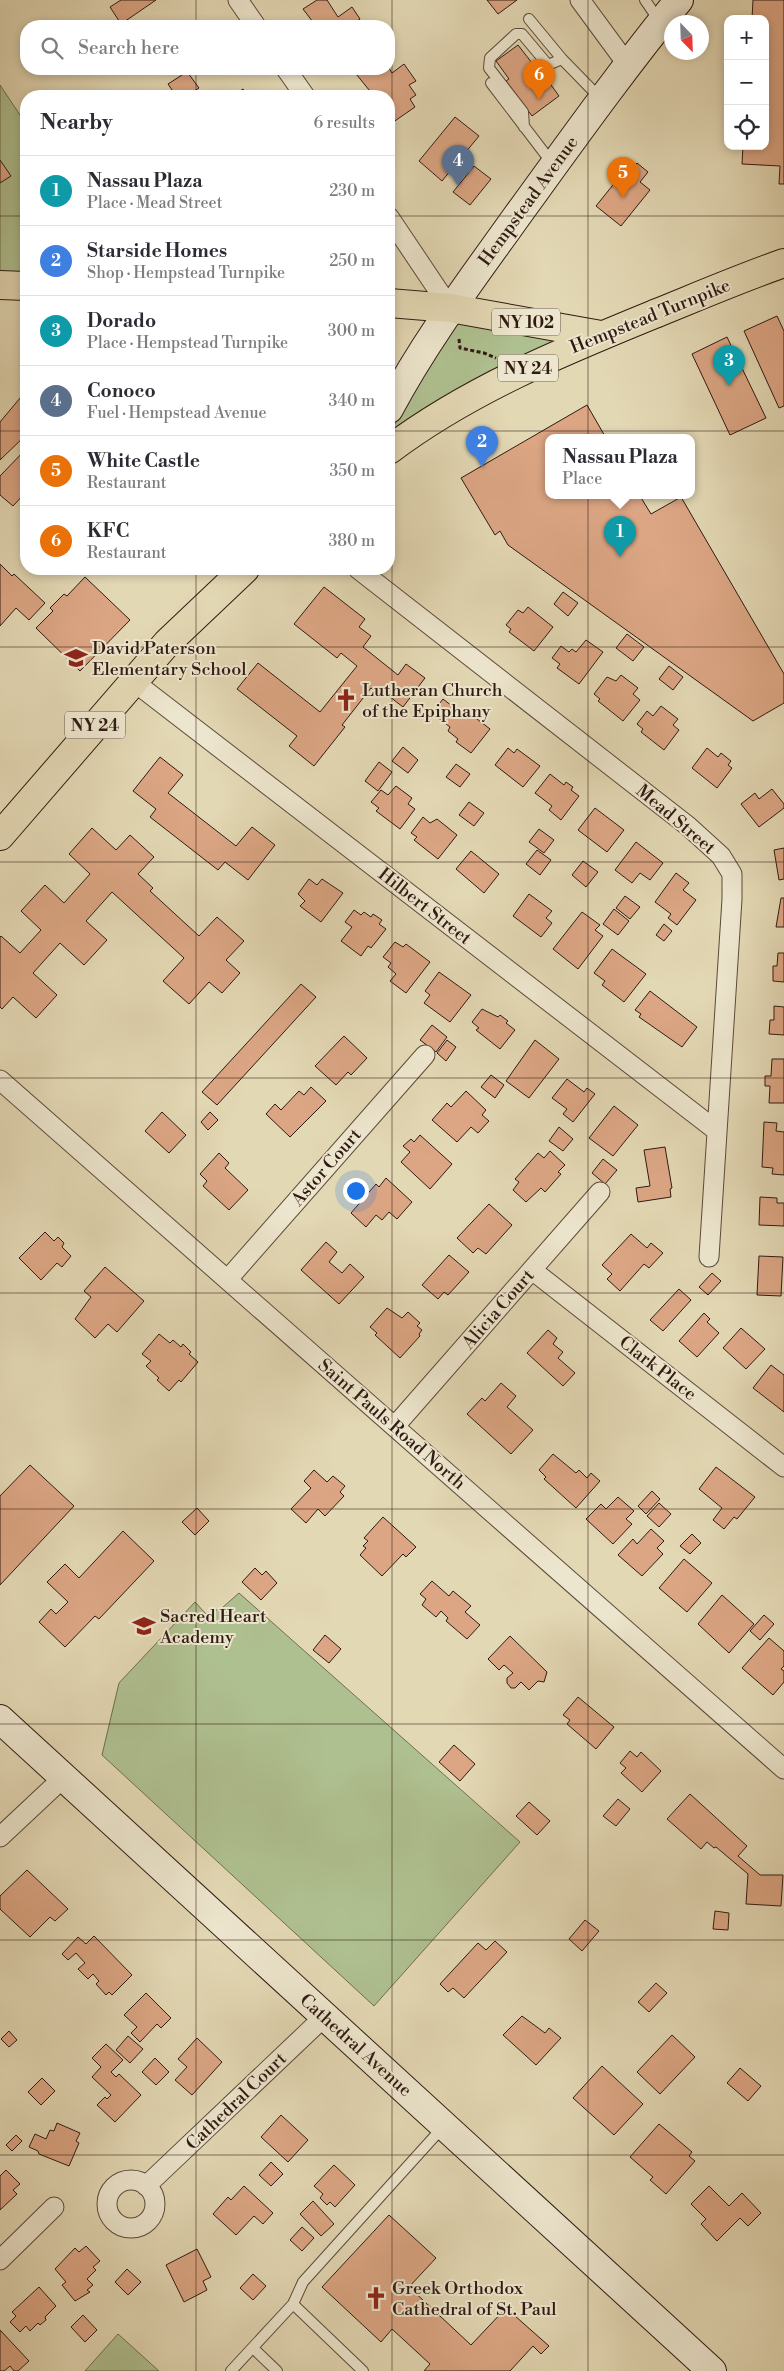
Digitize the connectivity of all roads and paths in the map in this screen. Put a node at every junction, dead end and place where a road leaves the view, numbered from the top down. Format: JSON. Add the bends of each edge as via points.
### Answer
{"nodes":[{"id":1,"x":238,"y":0,"type":"edge"},
{"id":2,"x":580,"y":0,"type":"edge"},
{"id":3,"x":645,"y":0,"type":"edge"},
{"id":4,"x":679,"y":0,"type":"edge"},
{"id":5,"x":529,"y":19,"type":"dead end"},
{"id":6,"x":252,"y":20,"type":"edge"},
{"id":7,"x":660,"y":23,"type":"junction"},
{"id":8,"x":562,"y":59,"type":"junction"},
{"id":9,"x":627,"y":64,"type":"junction"},
{"id":10,"x":290,"y":75,"type":"edge"},
{"id":11,"x":491,"y":83,"type":"dead end"},
{"id":12,"x":301,"y":90,"type":"edge"},
{"id":13,"x":601,"y":100,"type":"junction"},
{"id":14,"x":524,"y":126,"type":"junction"},
{"id":15,"x":554,"y":165,"type":"junction"},
{"id":16,"x":395,"y":225,"type":"edge"},
{"id":17,"x":784,"y":263,"type":"edge"},
{"id":18,"x":0,"y":284,"type":"edge"},
{"id":19,"x":20,"y":286,"type":"edge"},
{"id":20,"x":395,"y":303,"type":"edge"},
{"id":21,"x":450,"y":308,"type":"junction"},
{"id":22,"x":601,"y":335,"type":"junction"},
{"id":23,"x":459,"y":338,"type":"dead end"},
{"id":24,"x":496,"y":358,"type":"dead end"},
{"id":25,"x":395,"y":398,"type":"edge"},
{"id":26,"x":395,"y":446,"type":"edge"},
{"id":27,"x":239,"y":575,"type":"edge"},
{"id":28,"x":366,"y":575,"type":"edge"},
{"id":29,"x":133,"y":681,"type":"junction"},
{"id":30,"x":0,"y":836,"type":"edge"},
{"id":31,"x":424,"y":1055,"type":"dead end"},
{"id":32,"x":0,"y":1080,"type":"edge"},
{"id":33,"x":717,"y":1131,"type":"junction"},
{"id":34,"x":600,"y":1192,"type":"dead end"},
{"id":35,"x":708,"y":1257,"type":"dead end"},
{"id":36,"x":532,"y":1270,"type":"junction"},
{"id":37,"x":228,"y":1279,"type":"junction"},
{"id":38,"x":395,"y":1426,"type":"junction"},
{"id":39,"x":784,"y":1467,"type":"edge"},
{"id":40,"x":0,"y":1719,"type":"edge"},
{"id":41,"x":784,"y":1769,"type":"edge"},
{"id":42,"x":64,"y":1777,"type":"junction"},
{"id":43,"x":0,"y":1837,"type":"edge"},
{"id":44,"x":325,"y":2016,"type":"junction"},
{"id":45,"x":444,"y":2125,"type":"junction"},
{"id":46,"x":146,"y":2186,"type":"dead end"},
{"id":47,"x":54,"y":2207,"type":"dead end"},
{"id":48,"x":0,"y":2260,"type":"edge"},
{"id":49,"x":293,"y":2304,"type":"junction"},
{"id":50,"x":253,"y":2348,"type":"junction"},
{"id":51,"x":231,"y":2371,"type":"edge"},
{"id":52,"x":277,"y":2371,"type":"edge"},
{"id":53,"x":364,"y":2371,"type":"edge"},
{"id":54,"x":712,"y":2371,"type":"edge"}],
"edges":[{"from":1,"to":6,"type":"street"},
{"from":2,"to":9,"type":"street"},
{"from":3,"to":7,"type":"lane"},
{"from":4,"to":7,"type":"street","name":"Hempstead Avenue"},
{"from":5,"to":8,"type":"lane"},
{"from":7,"to":9,"type":"street","name":"Hempstead Avenue"},
{"from":8,"to":13,"type":"lane"},
{"from":8,"to":14,"type":"lane","via":[[548,65],[522,34],[516,34],[490,58],[489,68],[524,112]]},
{"from":9,"to":13,"type":"street","name":"Hempstead Avenue"},
{"from":10,"to":12,"type":"street"},
{"from":11,"to":14,"type":"lane"},
{"from":13,"to":15,"type":"street","name":"Hempstead Avenue"},
{"from":14,"to":15,"type":"lane"},
{"from":15,"to":21,"type":"street","name":"Hempstead Avenue"},
{"from":16,"to":21,"type":"street"},
{"from":17,"to":22,"type":"main road","name":"Hempstead Turnpike","number":"NY 24"},
{"from":18,"to":19,"type":"main road"},
{"from":20,"to":21,"type":"main road","number":"NY 102"},
{"from":21,"to":22,"type":"main road","number":"NY 102"},
{"from":21,"to":25,"type":"street","name":"Hempstead Avenue"},
{"from":22,"to":26,"type":"main road","name":"Hempstead Turnpike","number":"NY 24","via":[[471,396]]},
{"from":23,"to":24,"type":"path","via":[[460,348]]},
{"from":27,"to":29,"type":"main road","number":"NY 24","via":[[167,643]]},
{"from":28,"to":33,"type":"street","name":"Mead Street","via":[[688,826],[720,856],[732,874]]},
{"from":29,"to":30,"type":"main road","number":"NY 24"},
{"from":29,"to":33,"type":"street","name":"Hilbert Street"},
{"from":31,"to":37,"type":"street","name":"Astor Court"},
{"from":32,"to":37,"type":"street","name":"Saint Pauls Road North"},
{"from":33,"to":35,"type":"street","name":"Mead Street"},
{"from":34,"to":36,"type":"street","name":"Alicia Court"},
{"from":36,"to":38,"type":"street","name":"Alicia Court"},
{"from":36,"to":39,"type":"street","name":"Clark Place"},
{"from":37,"to":38,"type":"street","name":"Saint Pauls Road North"},
{"from":38,"to":41,"type":"street","name":"Saint Pauls Road North"},
{"from":40,"to":42,"type":"street","name":"Cathedral Avenue"},
{"from":42,"to":43,"type":"street"},
{"from":42,"to":44,"type":"street","name":"Cathedral Avenue"},
{"from":44,"to":45,"type":"street","name":"Cathedral Avenue"},
{"from":44,"to":46,"type":"street","name":"Cathedral Court"},
{"from":45,"to":49,"type":"lane","via":[[303,2282]]},
{"from":45,"to":54,"type":"street","name":"Cathedral Avenue"},
{"from":47,"to":48,"type":"street"},
{"from":49,"to":50,"type":"lane"},
{"from":49,"to":53,"type":"lane"},
{"from":50,"to":51,"type":"lane"},
{"from":50,"to":52,"type":"lane"}]}
